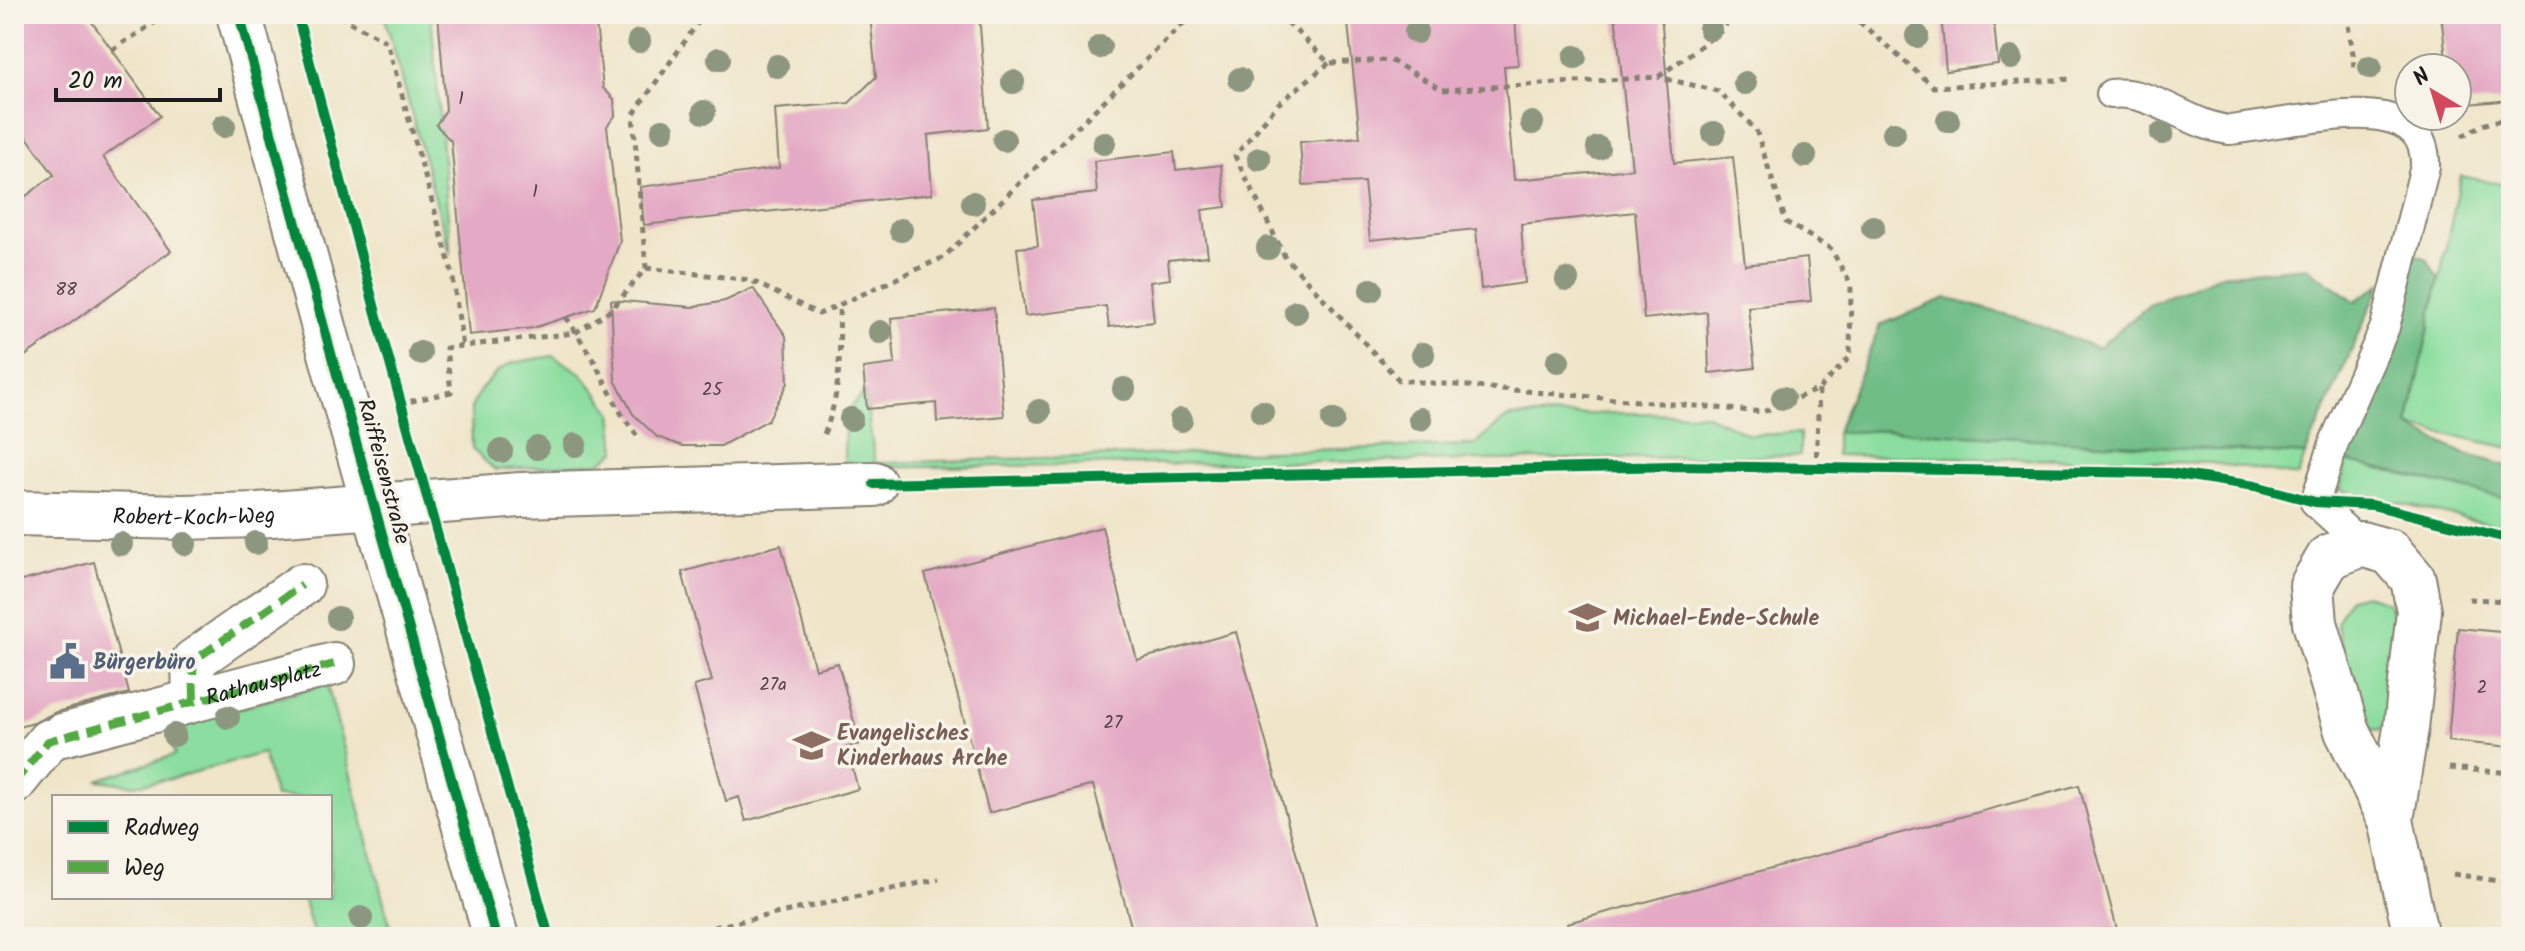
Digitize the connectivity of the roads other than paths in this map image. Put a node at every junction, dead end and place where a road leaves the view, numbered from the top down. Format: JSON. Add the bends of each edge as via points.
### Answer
{"nodes":[{"id":1,"x":239,"y":14,"type":"edge"},
{"id":2,"x":2111,"y":94,"type":"road end"},
{"id":3,"x":874,"y":484,"type":"dead end"},
{"id":4,"x":374,"y":506,"type":"junction"},
{"id":5,"x":14,"y":513,"type":"edge"},
{"id":6,"x":2361,"y":544,"type":"junction"},
{"id":7,"x":302,"y":585,"type":"dead end"},
{"id":8,"x":334,"y":664,"type":"dead end"},
{"id":9,"x":194,"y":699,"type":"junction"},
{"id":10,"x":14,"y":783,"type":"edge"},
{"id":11,"x":2391,"y":820,"type":"junction"},
{"id":12,"x":496,"y":937,"type":"edge"},
{"id":13,"x":2416,"y":937,"type":"edge"}],
"edges":[{"from":1,"to":4,"type":"street","name":"Raiffeisenstraße"},
{"from":2,"to":6,"type":"lane","via":[[2140,96],[2215,129],[2350,113],[2384,116],[2411,129],[2423,145],[2425,166],[2385,327],[2335,440],[2315,502]]},
{"from":3,"to":4,"type":"street","name":"Robert-Koch-Weg","via":[[520,495]]},
{"from":4,"to":5,"type":"street","name":"Robert-Koch-Weg","via":[[183,517]]},
{"from":4,"to":12,"type":"street","name":"Raiffeisenstraße"},
{"from":6,"to":11,"type":"street","via":[[2390,552],[2413,579],[2419,611]]},
{"from":6,"to":11,"type":"street","via":[[2329,557],[2312,586],[2315,623],[2347,731]]},
{"from":7,"to":9,"type":"street","name":"Rathausplatz","via":[[193,661]]},
{"from":8,"to":9,"type":"street","name":"Rathausplatz"},
{"from":9,"to":10,"type":"street","name":"Rathausplatz","via":[[55,738]]},
{"from":11,"to":13,"type":"street"}]}
